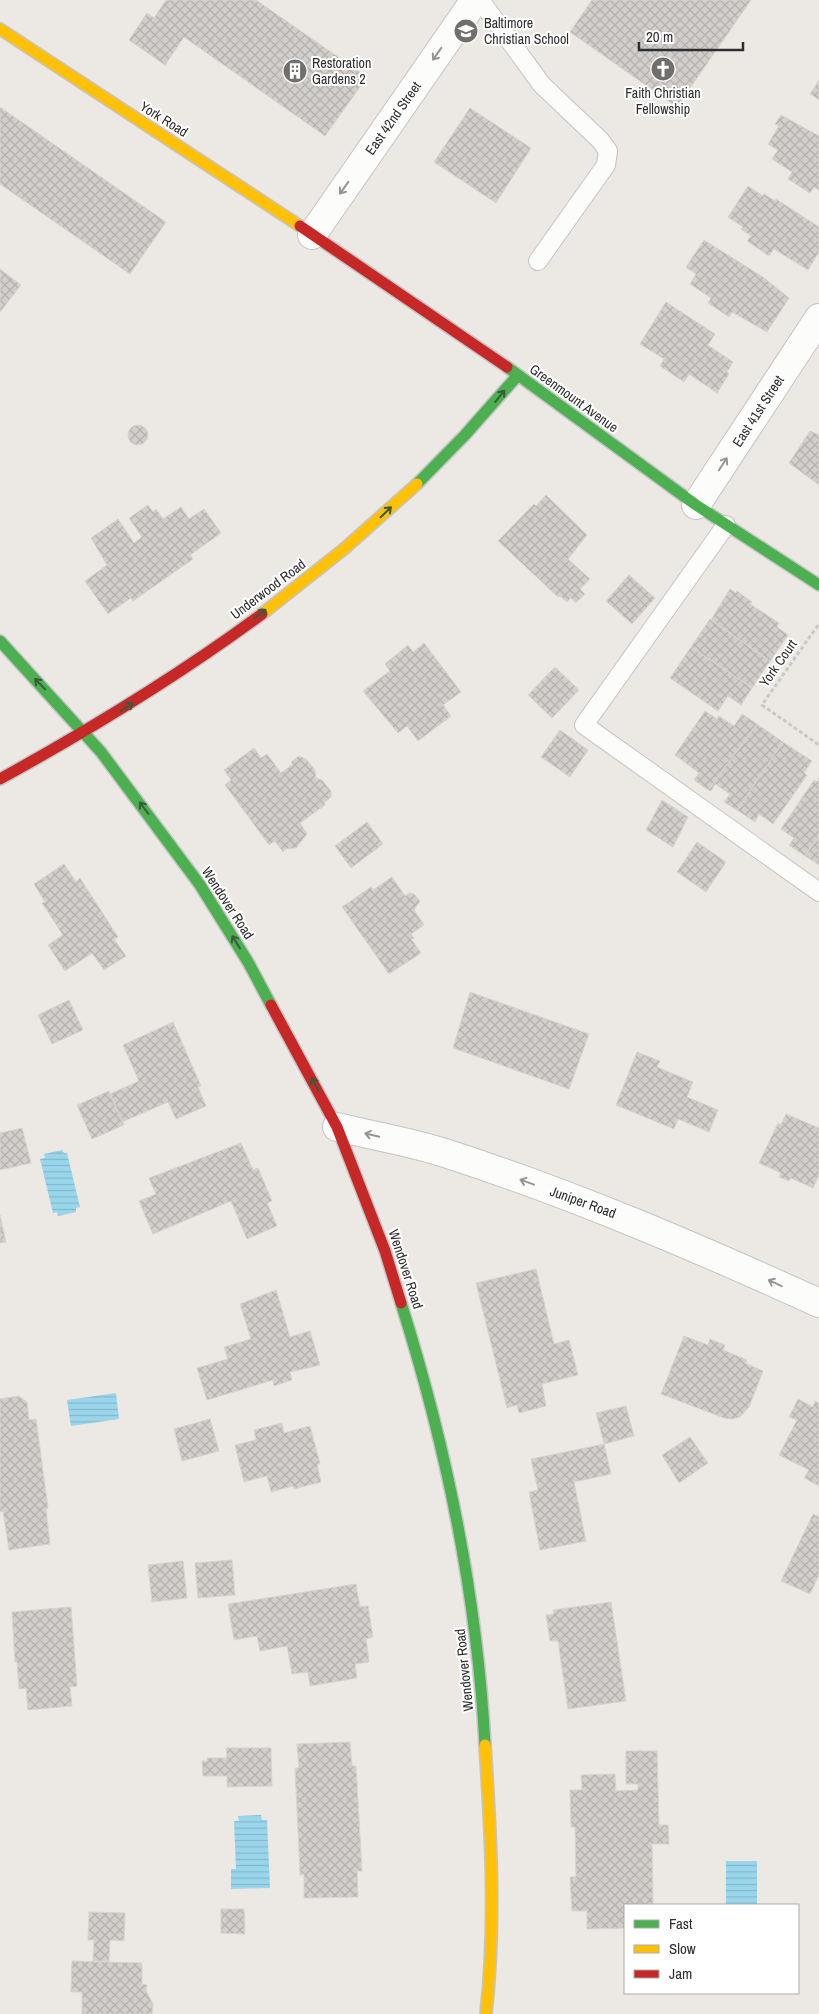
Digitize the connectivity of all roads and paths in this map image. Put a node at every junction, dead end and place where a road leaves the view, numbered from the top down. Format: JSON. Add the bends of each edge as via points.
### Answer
{"nodes":[{"id":1,"x":475,"y":0,"type":"edge"},
{"id":2,"x":480,"y":0,"type":"edge"},
{"id":3,"x":0,"y":29,"type":"edge"},
{"id":4,"x":312,"y":235,"type":"junction"},
{"id":5,"x":538,"y":261,"type":"dead end"},
{"id":6,"x":819,"y":318,"type":"edge"},
{"id":7,"x":518,"y":375,"type":"junction"},
{"id":8,"x":696,"y":504,"type":"junction"},
{"id":9,"x":726,"y":525,"type":"junction"},
{"id":10,"x":819,"y":585,"type":"edge"},
{"id":11,"x":818,"y":625,"type":"dead end"},
{"id":12,"x":0,"y":641,"type":"edge"},
{"id":13,"x":86,"y":733,"type":"junction"},
{"id":14,"x":819,"y":745,"type":"edge"},
{"id":15,"x":0,"y":779,"type":"edge"},
{"id":16,"x":819,"y":892,"type":"edge"},
{"id":17,"x":338,"y":1127,"type":"junction"},
{"id":18,"x":819,"y":1303,"type":"edge"},
{"id":19,"x":486,"y":2014,"type":"edge"}],
"edges":[{"from":1,"to":4,"type":"street","name":"East 42nd Street","one_way":true},
{"from":2,"to":5,"type":"lane","via":[[542,85],[608,151],[606,165]]},
{"from":3,"to":4,"type":"street","name":"York Road"},
{"from":4,"to":7,"type":"street","name":"Greenmount Avenue"},
{"from":8,"to":6,"type":"street","name":"East 41st Street","one_way":true},
{"from":7,"to":8,"type":"street","name":"Greenmount Avenue"},
{"from":13,"to":7,"type":"street","name":"Underwood Road","one_way":true,"via":[[165,682],[310,577],[377,520],[479,422]]},
{"from":8,"to":9,"type":"street","name":"Greenmount Avenue"},
{"from":9,"to":10,"type":"street","name":"Greenmount Avenue"},
{"from":9,"to":16,"type":"lane","via":[[584,725]]},
{"from":11,"to":14,"type":"path","name":"York Court","via":[[762,705]]},
{"from":13,"to":12,"type":"street","name":"Wendover Road","one_way":true},
{"from":13,"to":15,"type":"street","name":"Underwood Road"},
{"from":17,"to":13,"type":"street","name":"Wendover Road","one_way":true,"via":[[248,962],[200,885]]},
{"from":18,"to":17,"type":"street","name":"Juniper Road","one_way":true,"via":[[602,1208],[446,1153]]},
{"from":17,"to":19,"type":"street","name":"Wendover Road","via":[[385,1251],[414,1344],[444,1456],[472,1603],[483,1705],[493,1877],[491,1969]]}]}
